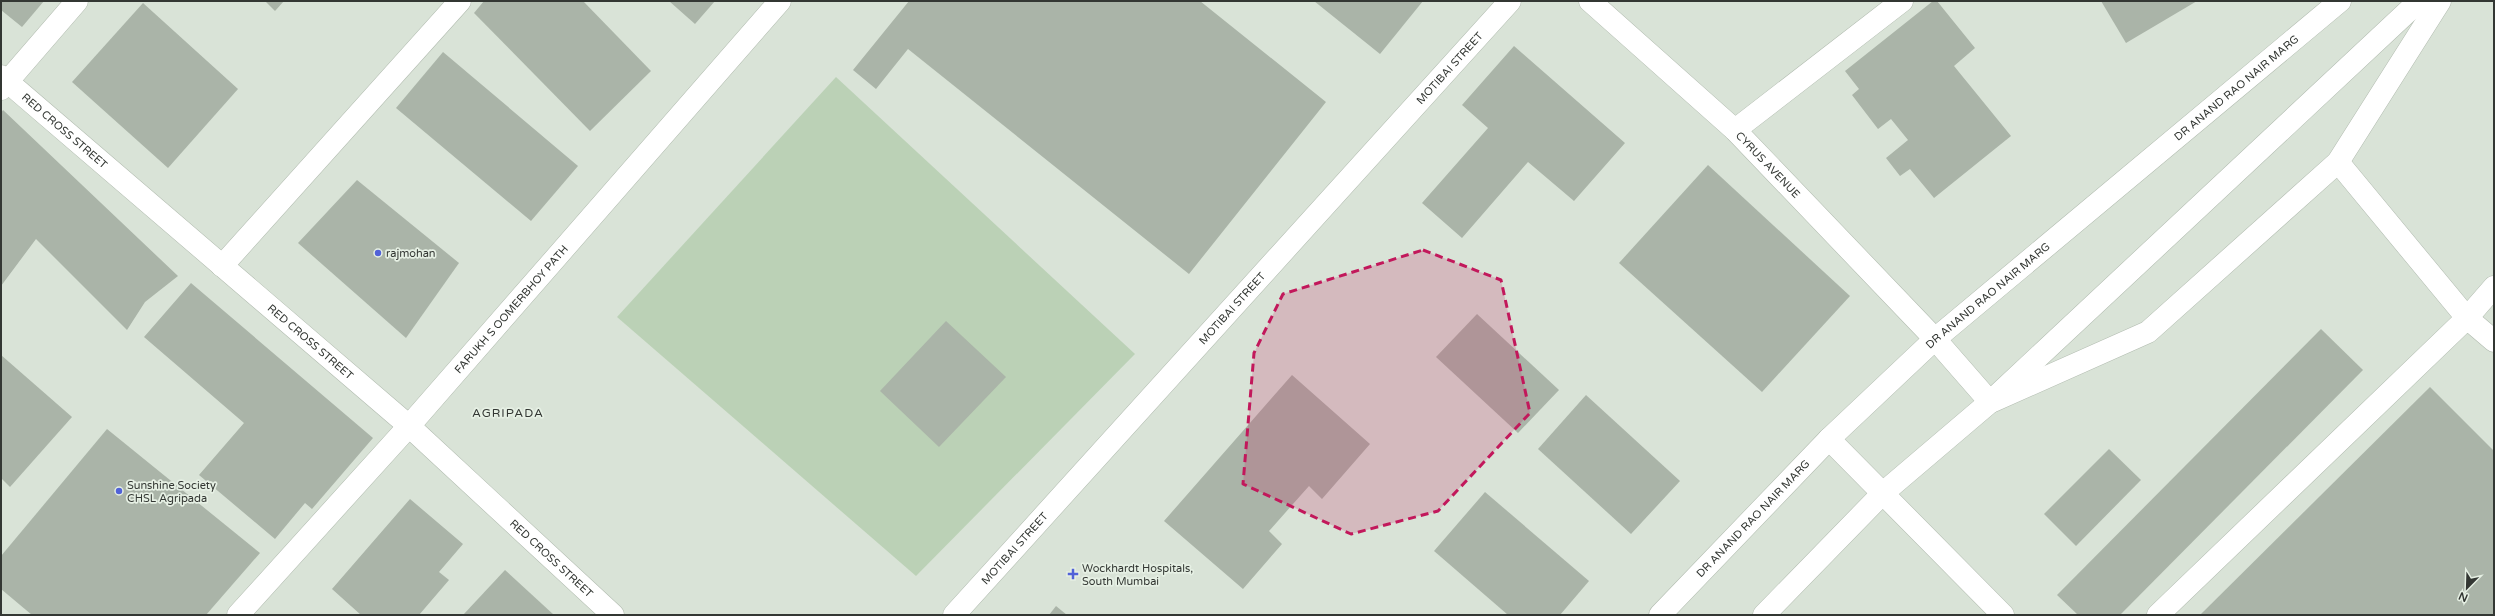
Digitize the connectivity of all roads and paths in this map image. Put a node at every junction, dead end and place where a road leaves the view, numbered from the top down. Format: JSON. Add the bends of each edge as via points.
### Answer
{"nodes":[{"id":1,"x":77,"y":1,"type":"edge"},
{"id":2,"x":460,"y":1,"type":"edge"},
{"id":3,"x":780,"y":1,"type":"edge"},
{"id":4,"x":1510,"y":1,"type":"edge"},
{"id":5,"x":1590,"y":1,"type":"edge"},
{"id":6,"x":1902,"y":1,"type":"edge"},
{"id":7,"x":2340,"y":1,"type":"edge"},
{"id":8,"x":2419,"y":1,"type":"edge"},
{"id":9,"x":2440,"y":1,"type":"edge"},
{"id":10,"x":3,"y":82,"type":"edge"},
{"id":11,"x":1735,"y":130,"type":"junction"},
{"id":12,"x":2338,"y":162,"type":"junction"},
{"id":13,"x":222,"y":266,"type":"junction"},
{"id":14,"x":2494,"y":287,"type":"edge"},
{"id":15,"x":2467,"y":318,"type":"junction"},
{"id":16,"x":1936,"y":340,"type":"junction"},
{"id":17,"x":2494,"y":341,"type":"edge"},
{"id":18,"x":1990,"y":402,"type":"junction"},
{"id":19,"x":409,"y":426,"type":"junction"},
{"id":20,"x":1829,"y":439,"type":"junction"},
{"id":21,"x":1883,"y":493,"type":"junction"},
{"id":22,"x":238,"y":615,"type":"edge"},
{"id":23,"x":613,"y":615,"type":"edge"},
{"id":24,"x":954,"y":615,"type":"edge"},
{"id":25,"x":1660,"y":615,"type":"edge"},
{"id":26,"x":1764,"y":615,"type":"edge"},
{"id":27,"x":2003,"y":615,"type":"edge"},
{"id":28,"x":2158,"y":615,"type":"edge"}],
"edges":[{"from":1,"to":10,"type":"street"},
{"from":2,"to":13,"type":"street"},
{"from":3,"to":19,"type":"street","name":"FARUKH S OOMERBHOY PATH"},
{"from":4,"to":24,"type":"street","name":"MOTIBAI STREET"},
{"from":5,"to":11,"type":"street","name":"CYRUS AVENUE"},
{"from":6,"to":11,"type":"street"},
{"from":7,"to":16,"type":"street","name":"DR ANAND RAO NAIR MARG"},
{"from":8,"to":18,"type":"street"},
{"from":9,"to":12,"type":"street"},
{"from":10,"to":13,"type":"street","name":"RED CROSS STREET"},
{"from":11,"to":16,"type":"street","name":"CYRUS AVENUE"},
{"from":12,"to":15,"type":"street"},
{"from":12,"to":18,"type":"street","via":[[2148,332]]},
{"from":13,"to":19,"type":"street","name":"RED CROSS STREET"},
{"from":14,"to":15,"type":"street"},
{"from":15,"to":17,"type":"street"},
{"from":15,"to":28,"type":"street"},
{"from":16,"to":18,"type":"street","name":"CYRUS AVENUE"},
{"from":16,"to":20,"type":"street","name":"DR ANAND RAO NAIR MARG"},
{"from":18,"to":21,"type":"street"},
{"from":19,"to":22,"type":"street","name":"FARUKH S OOMERBHOY PATH"},
{"from":19,"to":23,"type":"street","name":"RED CROSS STREET"},
{"from":20,"to":21,"type":"street"},
{"from":20,"to":25,"type":"street","name":"DR ANAND RAO NAIR MARG"},
{"from":21,"to":26,"type":"street"},
{"from":21,"to":27,"type":"street"}]}
